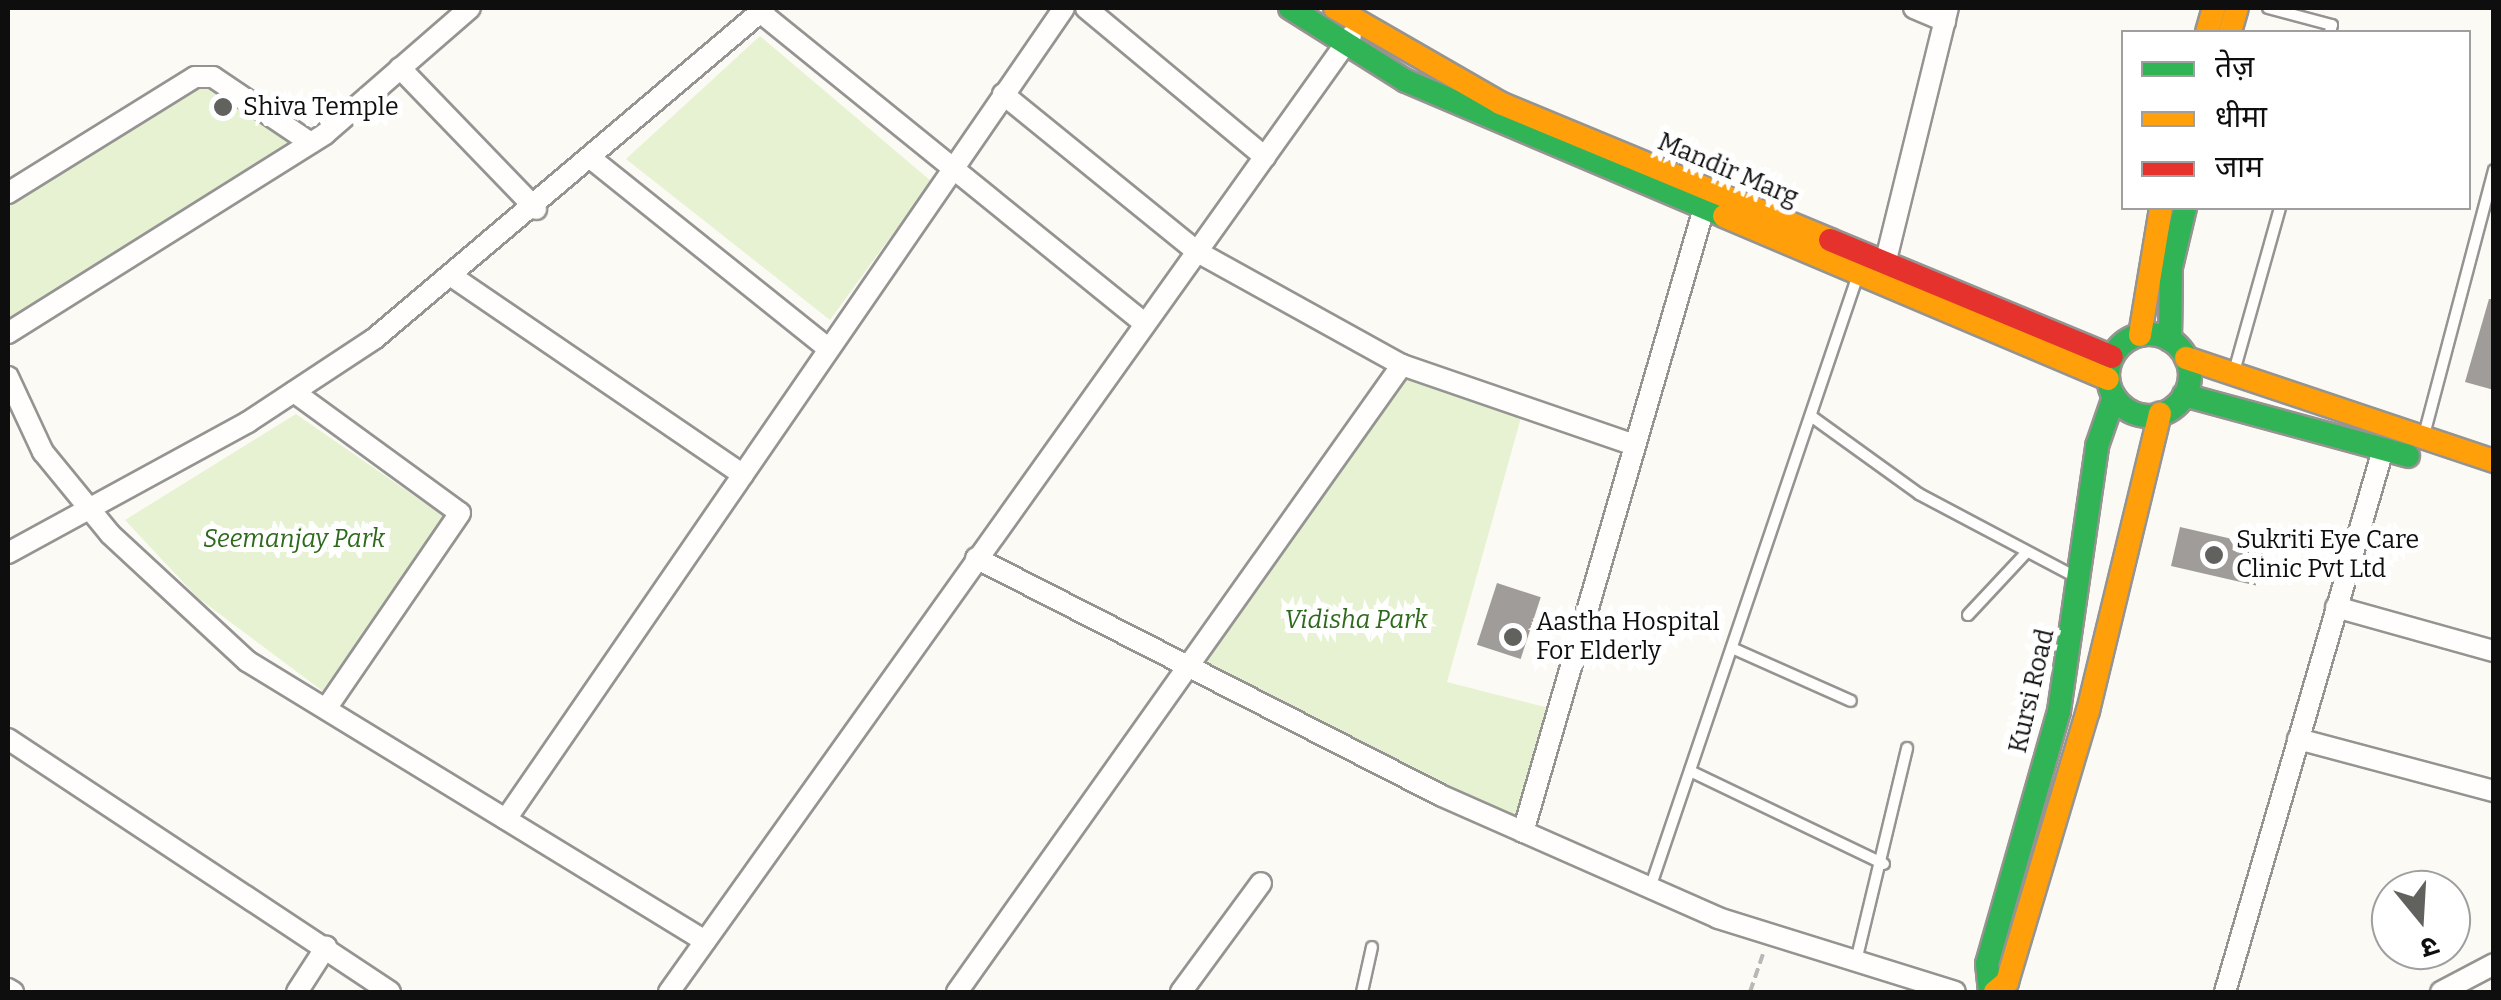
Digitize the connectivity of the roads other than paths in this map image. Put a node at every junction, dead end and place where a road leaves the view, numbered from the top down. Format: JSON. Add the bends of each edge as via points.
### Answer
{"nodes":[{"id":1,"x":1064,"y":8,"type":"edge"},
{"id":2,"x":1086,"y":8,"type":"edge"},
{"id":3,"x":1290,"y":8,"type":"edge"},
{"id":4,"x":1335,"y":8,"type":"edge"},
{"id":5,"x":1914,"y":8,"type":"edge"},
{"id":6,"x":2268,"y":8,"type":"edge"},
{"id":7,"x":460,"y":10,"type":"edge"},
{"id":8,"x":762,"y":10,"type":"edge"},
{"id":9,"x":1947,"y":14,"type":"edge"},
{"id":10,"x":1361,"y":23,"type":"junction"},
{"id":11,"x":2331,"y":30,"type":"edge"},
{"id":12,"x":1346,"y":44,"type":"junction"},
{"id":13,"x":400,"y":68,"type":"junction"},
{"id":14,"x":1003,"y":94,"type":"junction"},
{"id":15,"x":311,"y":144,"type":"junction"},
{"id":16,"x":1265,"y":156,"type":"junction"},
{"id":17,"x":593,"y":160,"type":"junction"},
{"id":18,"x":952,"y":170,"type":"junction"},
{"id":19,"x":2494,"y":170,"type":"edge"},
{"id":20,"x":8,"y":193,"type":"edge"},
{"id":21,"x":1706,"y":203,"type":"junction"},
{"id":22,"x":536,"y":209,"type":"junction"},
{"id":23,"x":2161,"y":210,"type":"edge"},
{"id":24,"x":2185,"y":210,"type":"edge"},
{"id":25,"x":2279,"y":210,"type":"edge"},
{"id":26,"x":2481,"y":216,"type":"junction"},
{"id":27,"x":2494,"y":219,"type":"edge"},
{"id":28,"x":1196,"y":251,"type":"junction"},
{"id":29,"x":1871,"y":272,"type":"junction"},
{"id":30,"x":453,"y":277,"type":"junction"},
{"id":31,"x":1144,"y":323,"type":"junction"},
{"id":32,"x":8,"y":333,"type":"edge"},
{"id":33,"x":2140,"y":335,"type":"junction"},
{"id":34,"x":2170,"y":340,"type":"junction"},
{"id":35,"x":829,"y":349,"type":"junction"},
{"id":36,"x":2186,"y":358,"type":"junction"},
{"id":37,"x":1402,"y":365,"type":"junction"},
{"id":38,"x":2235,"y":368,"type":"junction"},
{"id":39,"x":8,"y":377,"type":"edge"},
{"id":40,"x":2111,"y":378,"type":"junction"},
{"id":41,"x":294,"y":392,"type":"junction"},
{"id":42,"x":2184,"y":394,"type":"junction"},
{"id":43,"x":2160,"y":414,"type":"junction"},
{"id":44,"x":1810,"y":416,"type":"junction"},
{"id":45,"x":2423,"y":440,"type":"junction"},
{"id":46,"x":1631,"y":444,"type":"junction"},
{"id":47,"x":2383,"y":450,"type":"junction"},
{"id":48,"x":2494,"y":461,"type":"edge"},
{"id":49,"x":743,"y":474,"type":"junction"},
{"id":50,"x":2494,"y":478,"type":"edge"},
{"id":51,"x":93,"y":513,"type":"junction"},
{"id":52,"x":2027,"y":552,"type":"junction"},
{"id":53,"x":8,"y":553,"type":"edge"},
{"id":54,"x":976,"y":558,"type":"junction"},
{"id":55,"x":2083,"y":581,"type":"junction"},
{"id":56,"x":2336,"y":607,"type":"junction"},
{"id":57,"x":1968,"y":616,"type":"dead end"},
{"id":58,"x":1732,"y":648,"type":"junction"},
{"id":59,"x":2494,"y":652,"type":"edge"},
{"id":60,"x":1187,"y":668,"type":"junction"},
{"id":61,"x":1851,"y":702,"type":"dead end"},
{"id":62,"x":326,"y":709,"type":"junction"},
{"id":63,"x":2298,"y":739,"type":"junction"},
{"id":64,"x":8,"y":740,"type":"edge"},
{"id":65,"x":1908,"y":748,"type":"dead end"},
{"id":66,"x":1690,"y":771,"type":"junction"},
{"id":67,"x":2494,"y":791,"type":"edge"},
{"id":68,"x":506,"y":820,"type":"junction"},
{"id":69,"x":1523,"y":832,"type":"junction"},
{"id":70,"x":1884,"y":864,"type":"junction"},
{"id":71,"x":1261,"y":883,"type":"dead end"},
{"id":72,"x":1650,"y":888,"type":"junction"},
{"id":73,"x":705,"y":942,"type":"junction"},
{"id":74,"x":326,"y":947,"type":"junction"},
{"id":75,"x":1372,"y":947,"type":"dead end"},
{"id":76,"x":1856,"y":962,"type":"junction"},
{"id":77,"x":2494,"y":964,"type":"edge"},
{"id":78,"x":296,"y":992,"type":"edge"},
{"id":79,"x":390,"y":992,"type":"edge"},
{"id":80,"x":669,"y":992,"type":"edge"},
{"id":81,"x":956,"y":992,"type":"edge"},
{"id":82,"x":1181,"y":992,"type":"edge"},
{"id":83,"x":1362,"y":992,"type":"edge"},
{"id":84,"x":1955,"y":992,"type":"edge"},
{"id":85,"x":1992,"y":992,"type":"edge"},
{"id":86,"x":2225,"y":992,"type":"edge"},
{"id":87,"x":2442,"y":992,"type":"edge"}],
"edges":[{"from":1,"to":14,"type":"street"},
{"from":2,"to":16,"type":"street"},
{"from":3,"to":12,"type":"main road"},
{"from":4,"to":10,"type":"main road","name":"Mandir Marg"},
{"from":5,"to":9,"type":"street"},
{"from":6,"to":11,"type":"lane","via":[[2332,25]]},
{"from":7,"to":13,"type":"street"},
{"from":8,"to":17,"type":"street"},
{"from":8,"to":18,"type":"street"},
{"from":9,"to":29,"type":"street"},
{"from":10,"to":12,"type":"street"},
{"from":10,"to":21,"type":"main road","name":"Mandir Marg","via":[[1500,103]]},
{"from":12,"to":16,"type":"street"},
{"from":12,"to":21,"type":"main road","via":[[1406,81]]},
{"from":13,"to":15,"type":"street"},
{"from":13,"to":22,"type":"street"},
{"from":14,"to":18,"type":"street"},
{"from":14,"to":28,"type":"street"},
{"from":15,"to":20,"type":"street","via":[[213,77],[195,78]]},
{"from":15,"to":32,"type":"street"},
{"from":16,"to":28,"type":"street"},
{"from":17,"to":22,"type":"street"},
{"from":17,"to":35,"type":"street"},
{"from":18,"to":31,"type":"street"},
{"from":18,"to":35,"type":"street"},
{"from":19,"to":26,"type":"lane"},
{"from":21,"to":29,"type":"main road"},
{"from":21,"to":46,"type":"street"},
{"from":22,"to":30,"type":"street"},
{"from":23,"to":33,"type":"main road"},
{"from":24,"to":34,"type":"main road","via":[[2171,267]]},
{"from":25,"to":38,"type":"lane"},
{"from":26,"to":27,"type":"lane"},
{"from":26,"to":45,"type":"lane"},
{"from":28,"to":31,"type":"street"},
{"from":28,"to":37,"type":"street"},
{"from":29,"to":40,"type":"main road"},
{"from":29,"to":44,"type":"lane"},
{"from":30,"to":41,"type":"street"},
{"from":30,"to":49,"type":"street"},
{"from":31,"to":54,"type":"street"},
{"from":33,"to":34,"type":"main road"},
{"from":33,"to":40,"type":"main road"},
{"from":34,"to":36,"type":"main road"},
{"from":35,"to":49,"type":"street"},
{"from":36,"to":38,"type":"main road"},
{"from":36,"to":42,"type":"main road"},
{"from":37,"to":46,"type":"street"},
{"from":37,"to":60,"type":"street"},
{"from":38,"to":45,"type":"main road"},
{"from":39,"to":51,"type":"street","via":[[43,452]]},
{"from":40,"to":43,"type":"main road","via":[[2143,415]]},
{"from":40,"to":55,"type":"main road","name":"Kursi Road"},
{"from":41,"to":51,"type":"street"},
{"from":41,"to":62,"type":"street","via":[[460,513]]},
{"from":42,"to":43,"type":"main road"},
{"from":42,"to":47,"type":"main road"},
{"from":43,"to":85,"type":"main road","name":"Kursi Road","via":[[2088,711],[2007,982]]},
{"from":44,"to":52,"type":"lane","via":[[1919,494]]},
{"from":44,"to":58,"type":"lane"},
{"from":45,"to":48,"type":"main road"},
{"from":46,"to":69,"type":"street"},
{"from":47,"to":50,"type":"main road"},
{"from":47,"to":56,"type":"street"},
{"from":49,"to":68,"type":"street"},
{"from":51,"to":53,"type":"street"},
{"from":51,"to":62,"type":"street","via":[[247,660]]},
{"from":52,"to":55,"type":"lane"},
{"from":52,"to":57,"type":"lane"},
{"from":54,"to":60,"type":"street"},
{"from":54,"to":73,"type":"street"},
{"from":55,"to":85,"type":"main road","name":"Kursi Road","via":[[2058,711],[1987,964]]},
{"from":56,"to":59,"type":"street"},
{"from":56,"to":63,"type":"street"},
{"from":58,"to":61,"type":"lane"},
{"from":58,"to":66,"type":"lane"},
{"from":60,"to":69,"type":"street"},
{"from":60,"to":81,"type":"street"},
{"from":62,"to":68,"type":"street"},
{"from":63,"to":67,"type":"street"},
{"from":63,"to":86,"type":"street"},
{"from":64,"to":74,"type":"street"},
{"from":65,"to":70,"type":"lane"},
{"from":66,"to":70,"type":"lane"},
{"from":66,"to":72,"type":"lane"},
{"from":68,"to":73,"type":"street"},
{"from":69,"to":72,"type":"street"},
{"from":70,"to":76,"type":"lane"},
{"from":71,"to":82,"type":"street"},
{"from":72,"to":76,"type":"street"},
{"from":73,"to":80,"type":"street"},
{"from":74,"to":78,"type":"street"},
{"from":74,"to":79,"type":"street"},
{"from":75,"to":83,"type":"lane"},
{"from":76,"to":84,"type":"street"},
{"from":77,"to":87,"type":"street"}]}
